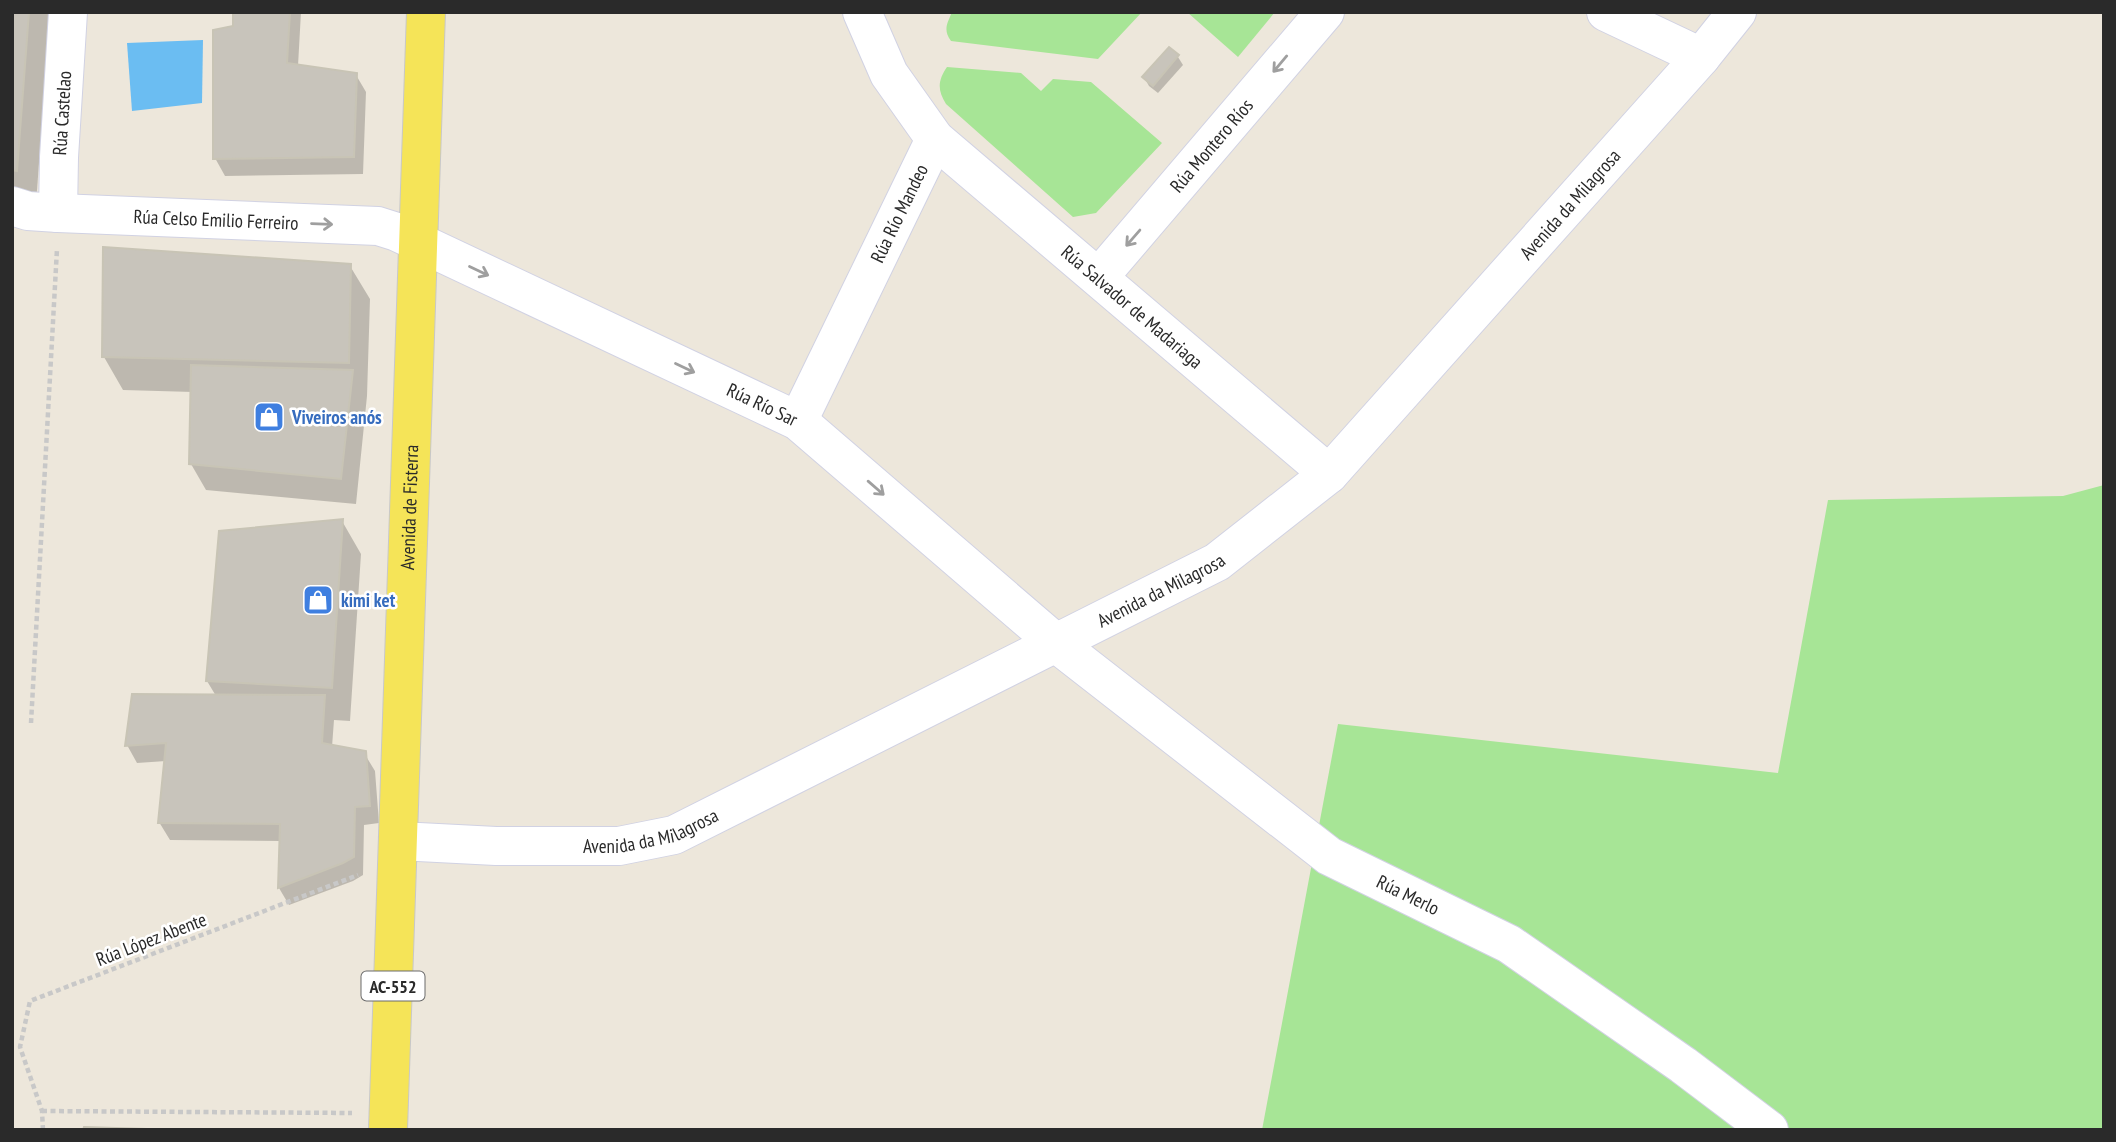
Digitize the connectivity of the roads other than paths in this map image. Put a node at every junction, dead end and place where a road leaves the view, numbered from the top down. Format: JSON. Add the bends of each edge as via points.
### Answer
{"nodes":[{"id":1,"x":68,"y":12,"type":"edge"},
{"id":2,"x":426,"y":12,"type":"edge"},
{"id":3,"x":862,"y":12,"type":"edge"},
{"id":4,"x":1325,"y":12,"type":"edge"},
{"id":5,"x":1606,"y":12,"type":"edge"},
{"id":6,"x":1737,"y":12,"type":"edge"},
{"id":7,"x":1701,"y":57,"type":"junction"},
{"id":8,"x":935,"y":139,"type":"junction"},
{"id":9,"x":12,"y":206,"type":"edge"},
{"id":10,"x":58,"y":213,"type":"junction"},
{"id":11,"x":417,"y":242,"type":"junction"},
{"id":12,"x":1099,"y":277,"type":"junction"},
{"id":13,"x":798,"y":421,"type":"junction"},
{"id":14,"x":1329,"y":474,"type":"junction"},
{"id":15,"x":1057,"y":644,"type":"junction"},
{"id":16,"x":399,"y":841,"type":"junction"},
{"id":17,"x":388,"y":1122,"type":"edge"},
{"id":18,"x":1769,"y":1130,"type":"edge"}],
"edges":[{"from":1,"to":10,"type":"street","name":"Rúa Castelao"},
{"from":2,"to":11,"type":"main road","name":"Avenida de Fisterra","number":"AC-552"},
{"from":3,"to":8,"type":"street","via":[[890,74]]},
{"from":4,"to":12,"type":"street","name":"Rúa Montero Ríos","one_way":true},
{"from":5,"to":7,"type":"street"},
{"from":6,"to":7,"type":"street","name":"Avenida da Milagrosa"},
{"from":7,"to":14,"type":"street","name":"Avenida da Milagrosa"},
{"from":8,"to":12,"type":"street","name":"Rúa Salvador de Madariaga"},
{"from":8,"to":13,"type":"street","name":"Rúa Río Mandeo"},
{"from":9,"to":10,"type":"street","name":"Rúa Celso Emilio Ferreiro"},
{"from":10,"to":11,"type":"street","name":"Rúa Celso Emilio Ferreiro","one_way":true,"via":[[378,226]]},
{"from":11,"to":13,"type":"street","name":"Rúa Río Sar","one_way":true},
{"from":11,"to":16,"type":"main road","name":"Avenida de Fisterra","number":"AC-552"},
{"from":12,"to":14,"type":"street","name":"Rúa Salvador de Madariaga"},
{"from":13,"to":15,"type":"street","name":"Rúa Río Sar","one_way":true},
{"from":14,"to":15,"type":"street","name":"Avenida da Milagrosa","via":[[1217,562]]},
{"from":15,"to":16,"type":"street","name":"Avenida da Milagrosa","via":[[674,835],[619,846]]},
{"from":15,"to":18,"type":"street","name":"Rúa Merlo","via":[[1329,856],[1509,944]]},
{"from":16,"to":17,"type":"main road","name":"Avenida de Fisterra","number":"AC-552"}]}
